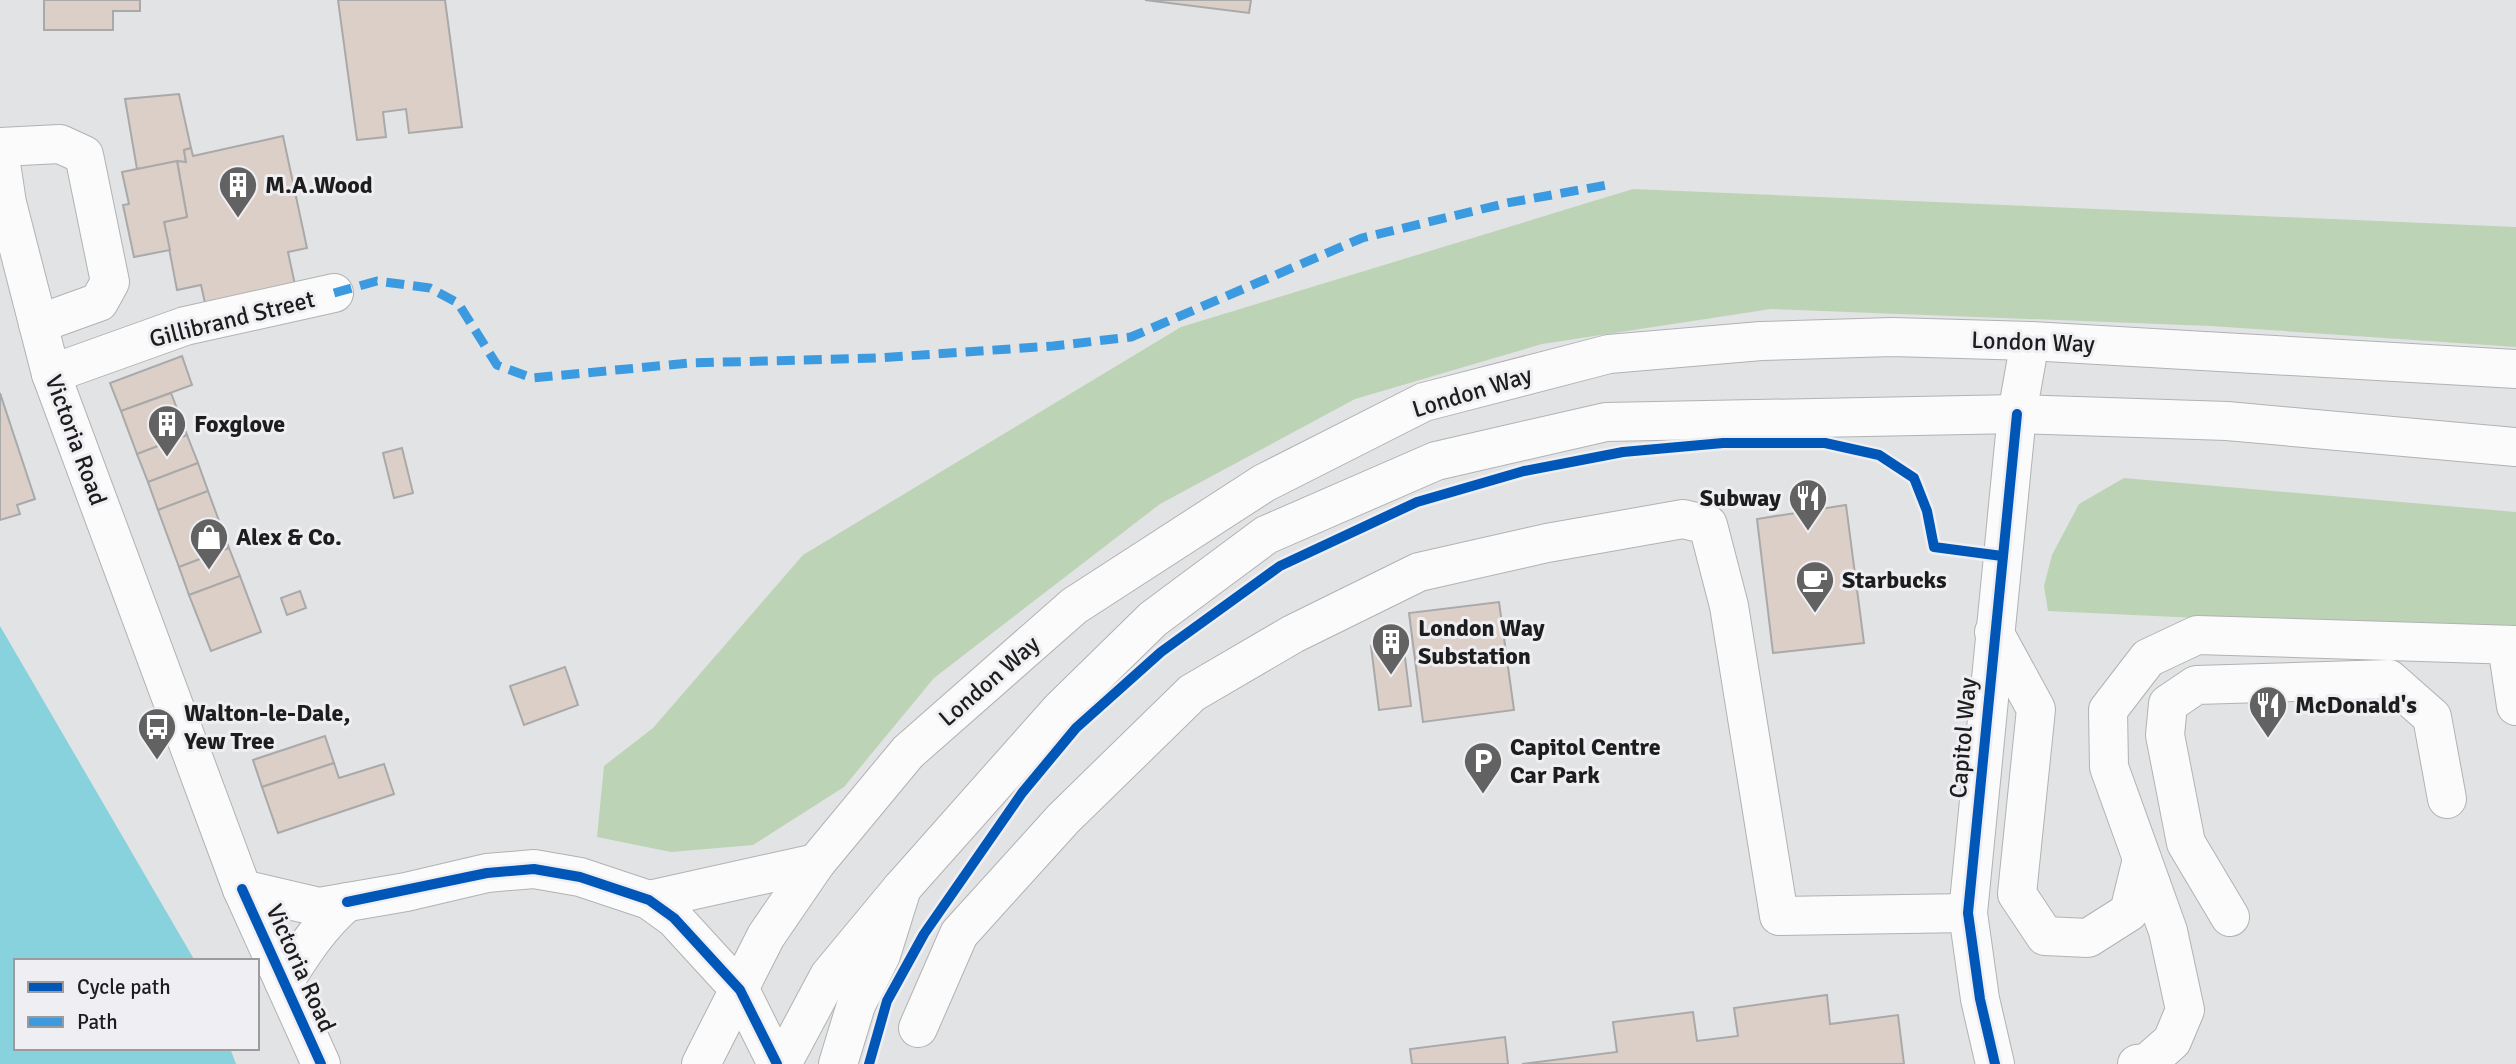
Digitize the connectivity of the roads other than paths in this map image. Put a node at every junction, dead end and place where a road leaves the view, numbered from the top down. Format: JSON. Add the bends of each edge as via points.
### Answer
{"nodes":[{"id":1,"x":0,"y":148,"type":"edge"},
{"id":2,"x":0,"y":157,"type":"edge"},
{"id":3,"x":334,"y":293,"type":"dead end"},
{"id":4,"x":38,"y":324,"type":"junction"},
{"id":5,"x":2030,"y":341,"type":"junction"},
{"id":6,"x":2516,"y":369,"type":"edge"},
{"id":7,"x":51,"y":373,"type":"junction"},
{"id":8,"x":2017,"y":414,"type":"junction"},
{"id":9,"x":2516,"y":447,"type":"edge"},
{"id":10,"x":1994,"y":632,"type":"junction"},
{"id":11,"x":2512,"y":645,"type":"edge"},
{"id":12,"x":2516,"y":706,"type":"edge"},
{"id":13,"x":2447,"y":799,"type":"dead end"},
{"id":14,"x":2142,"y":859,"type":"junction"},
{"id":15,"x":816,"y":863,"type":"junction"},
{"id":16,"x":902,"y":888,"type":"junction"},
{"id":17,"x":242,"y":889,"type":"junction"},
{"id":18,"x":649,"y":900,"type":"junction"},
{"id":19,"x":347,"y":902,"type":"junction"},
{"id":20,"x":1968,"y":913,"type":"junction"},
{"id":21,"x":2230,"y":917,"type":"dead end"},
{"id":22,"x":284,"y":982,"type":"junction"},
{"id":23,"x":740,"y":990,"type":"junction"},
{"id":24,"x":918,"y":1028,"type":"dead end"},
{"id":25,"x":321,"y":1064,"type":"edge"},
{"id":26,"x":701,"y":1064,"type":"edge"},
{"id":27,"x":777,"y":1064,"type":"edge"},
{"id":28,"x":782,"y":1064,"type":"edge"},
{"id":29,"x":838,"y":1064,"type":"edge"},
{"id":30,"x":1995,"y":1064,"type":"edge"},
{"id":31,"x":2137,"y":1064,"type":"edge"}],
"edges":[{"from":1,"to":4,"type":"main road","via":[[60,144],[84,155],[110,282],[99,302]]},
{"from":2,"to":4,"type":"main road","name":"Victoria Road","via":[[6,203]]},
{"from":3,"to":7,"type":"main road","name":"Gillibrand Street","via":[[185,326]]},
{"from":4,"to":7,"type":"main road","name":"Victoria Road"},
{"from":5,"to":6,"type":"main road","name":"London Way"},
{"from":5,"to":8,"type":"main road","name":"Capitol Way"},
{"from":5,"to":15,"type":"main road","name":"London Way","via":[[1892,337],[1761,341],[1609,354],[1424,402],[1264,483],[1074,606],[908,752]]},
{"from":7,"to":17,"type":"main road","name":"Victoria Road"},
{"from":8,"to":9,"type":"main road","via":[[2227,421]]},
{"from":8,"to":10,"type":"main road","name":"Capitol Way"},
{"from":8,"to":16,"type":"main road","via":[[1606,422],[1436,461],[1266,535],[1153,619],[1060,710]]},
{"from":10,"to":14,"type":"main road","via":[[2036,709],[2017,894],[2045,936],[2088,938],[2129,912]]},
{"from":10,"to":20,"type":"main road","name":"Capitol Way"},
{"from":11,"to":12,"type":"main road"},
{"from":11,"to":14,"type":"main road","via":[[2197,635],[2148,658],[2108,710],[2109,767]]},
{"from":13,"to":21,"type":"main road","via":[[2432,717],[2389,679],[2196,685],[2168,704],[2165,735],[2186,843]]},
{"from":14,"to":31,"type":"main road","via":[[2168,931],[2185,1010],[2172,1041],[2147,1063]]},
{"from":15,"to":18,"type":"main road"},
{"from":15,"to":23,"type":"main road","name":"London Way","via":[[766,936]]},
{"from":16,"to":28,"type":"main road","via":[[829,976]]},
{"from":16,"to":29,"type":"main road"},
{"from":17,"to":19,"type":"main road","via":[[319,907]]},
{"from":17,"to":22,"type":"main road","name":"Victoria Road"},
{"from":18,"to":19,"type":"main road","via":[[580,877],[534,869],[487,873]]},
{"from":18,"to":23,"type":"main road","via":[[689,933]]},
{"from":19,"to":22,"type":"main road","via":[[317,932]]},
{"from":20,"to":24,"type":"main road","via":[[1779,916],[1729,606],[1708,525],[1682,519],[1419,572],[1293,634],[1192,693],[1063,819],[959,934]]},
{"from":20,"to":30,"type":"main road","name":"Capitol Way"},
{"from":22,"to":25,"type":"main road","name":"Victoria Road"},
{"from":23,"to":26,"type":"main road","name":"London Way"},
{"from":23,"to":27,"type":"main road"}]}
